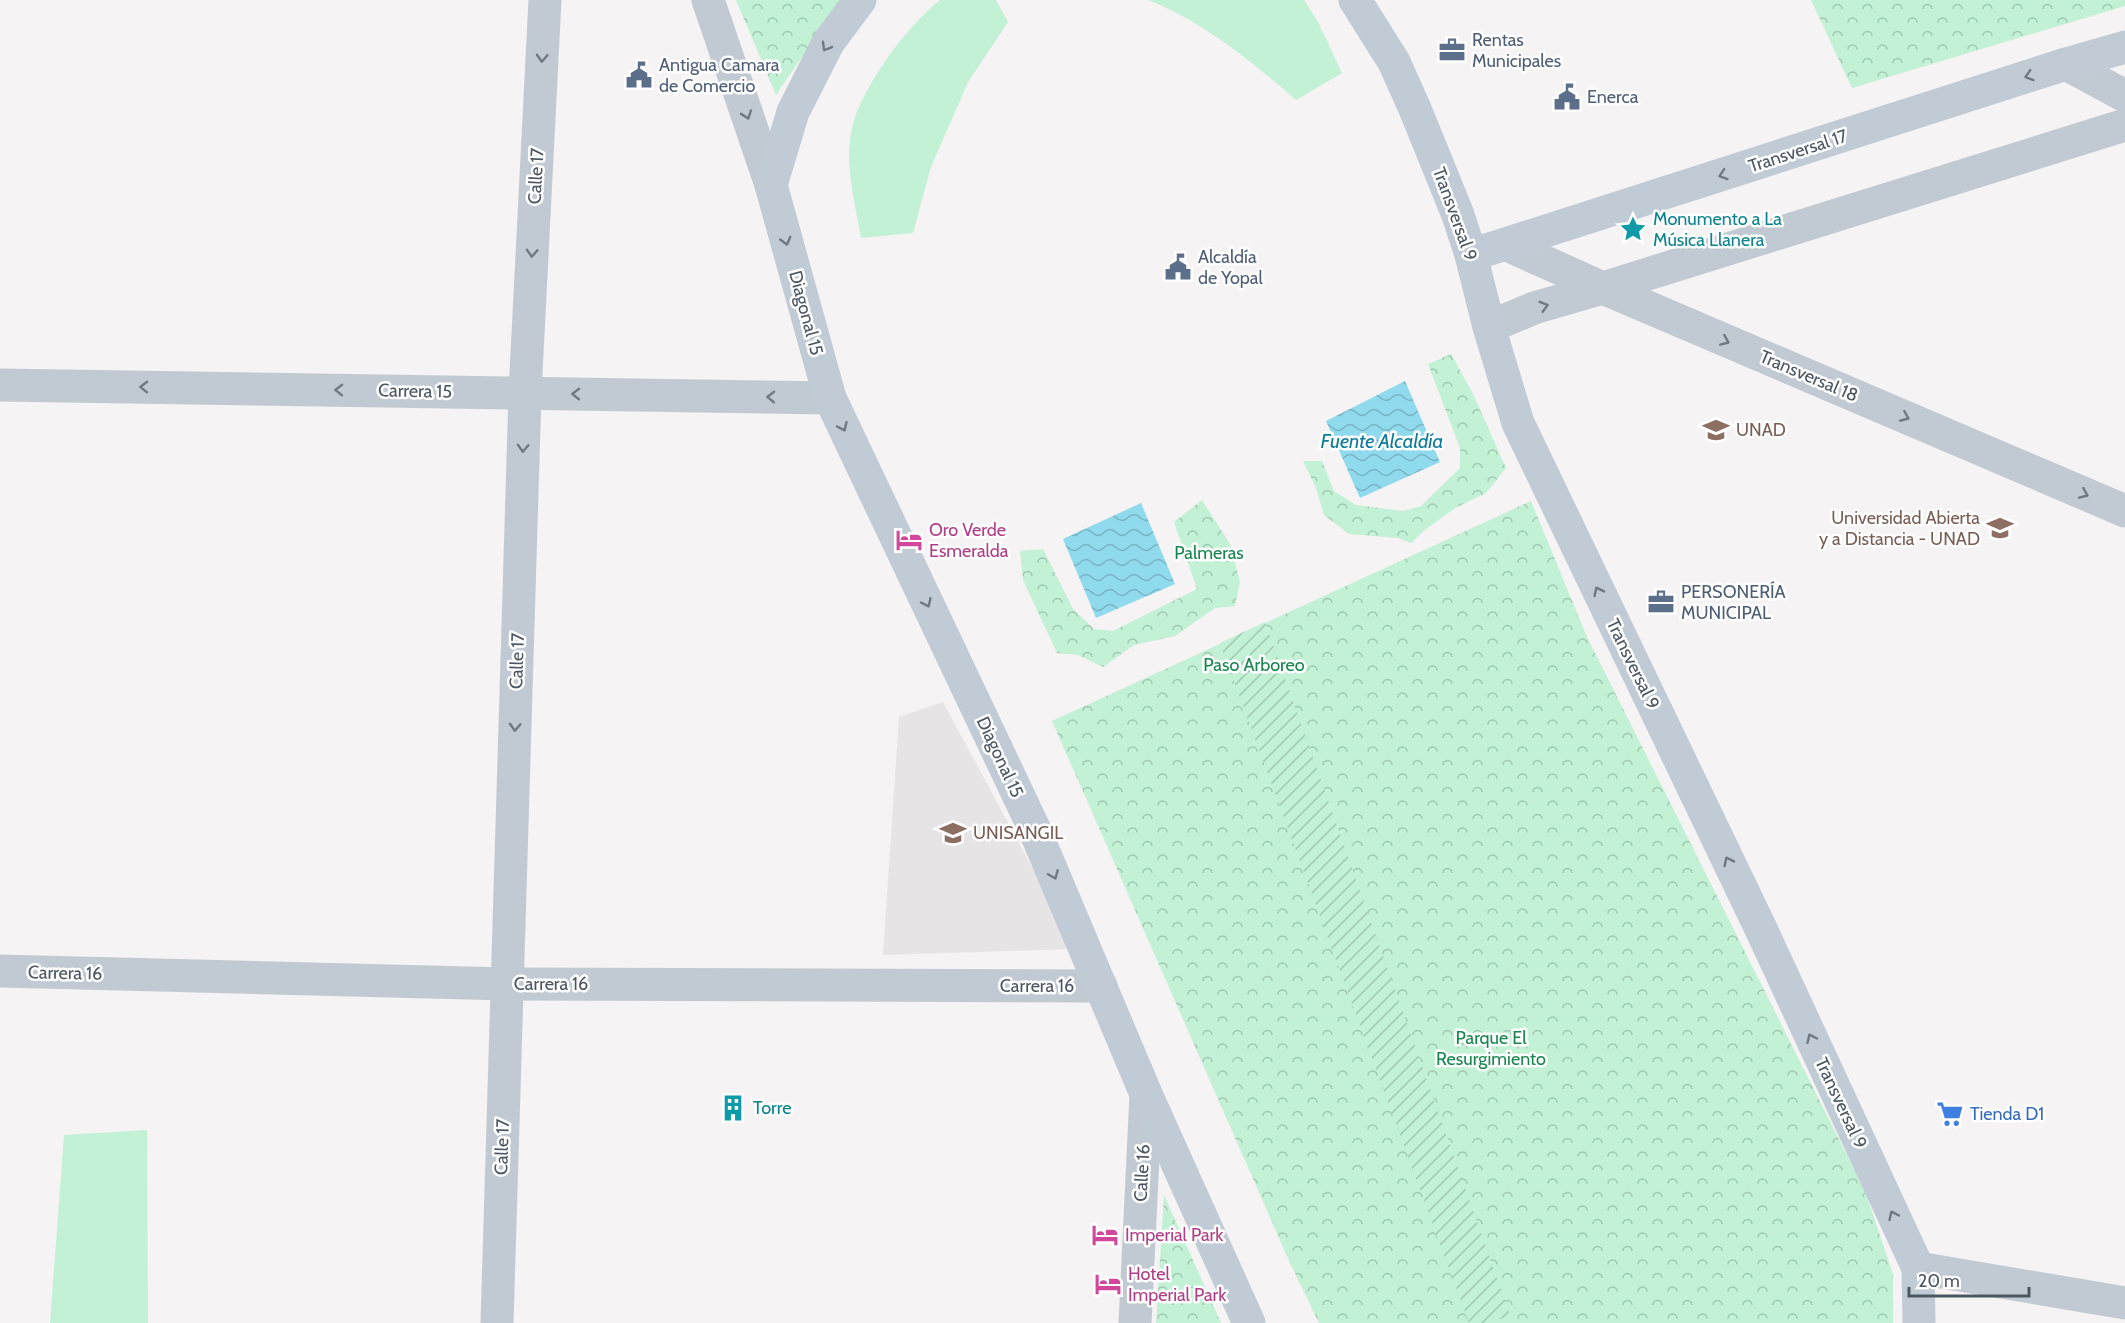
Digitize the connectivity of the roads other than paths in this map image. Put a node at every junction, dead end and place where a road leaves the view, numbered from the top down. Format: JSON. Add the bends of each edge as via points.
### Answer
{"nodes":[{"id":1,"x":545,"y":0,"type":"edge"},
{"id":2,"x":708,"y":0,"type":"edge"},
{"id":3,"x":860,"y":0,"type":"edge"},
{"id":4,"x":1355,"y":0,"type":"edge"},
{"id":5,"x":2125,"y":47,"type":"edge"},
{"id":6,"x":2066,"y":64,"type":"junction"},
{"id":7,"x":2125,"y":96,"type":"edge"},
{"id":8,"x":2125,"y":125,"type":"edge"},
{"id":9,"x":771,"y":185,"type":"junction"},
{"id":10,"x":1507,"y":245,"type":"junction"},
{"id":11,"x":1471,"y":255,"type":"junction"},
{"id":12,"x":1603,"y":288,"type":"junction"},
{"id":13,"x":1489,"y":327,"type":"junction"},
{"id":14,"x":0,"y":385,"type":"edge"},
{"id":15,"x":525,"y":393,"type":"junction"},
{"id":16,"x":830,"y":398,"type":"junction"},
{"id":17,"x":2125,"y":511,"type":"edge"},
{"id":18,"x":0,"y":971,"type":"edge"},
{"id":19,"x":507,"y":984,"type":"junction"},
{"id":20,"x":1101,"y":986,"type":"junction"},
{"id":21,"x":1146,"y":1094,"type":"junction"},
{"id":22,"x":1918,"y":1268,"type":"junction"},
{"id":23,"x":2125,"y":1303,"type":"edge"},
{"id":24,"x":496,"y":1323,"type":"edge"},
{"id":25,"x":1135,"y":1323,"type":"edge"},
{"id":26,"x":1249,"y":1323,"type":"edge"},
{"id":27,"x":1919,"y":1323,"type":"edge"}],
"edges":[{"from":1,"to":15,"type":"street","name":"Calle 17","one_way":true},
{"from":2,"to":9,"type":"street","one_way":true},
{"from":3,"to":9,"type":"street","one_way":true,"via":[[828,43],[793,112]]},
{"from":4,"to":11,"type":"street","name":"Transversal 9","via":[[1394,63],[1415,109]]},
{"from":5,"to":6,"type":"street","name":"Transversal 17"},
{"from":6,"to":7,"type":"street"},
{"from":6,"to":10,"type":"street","name":"Transversal 17","one_way":true},
{"from":8,"to":12,"type":"street"},
{"from":9,"to":16,"type":"street","name":"Diagonal 15","one_way":true},
{"from":10,"to":11,"type":"street","name":"Transversal 17"},
{"from":10,"to":12,"type":"street","name":"Transversal 18"},
{"from":11,"to":13,"type":"street","name":"Transversal 9"},
{"from":13,"to":12,"type":"street","one_way":true,"via":[[1534,308]]},
{"from":12,"to":17,"type":"street","name":"Transversal 18","one_way":true},
{"from":22,"to":13,"type":"street","name":"Transversal 9","one_way":true,"via":[[1761,929],[1518,423]]},
{"from":15,"to":14,"type":"street","name":"Carrera 15","one_way":true},
{"from":16,"to":15,"type":"street","name":"Carrera 15","one_way":true},
{"from":15,"to":19,"type":"street","name":"Calle 17","one_way":true},
{"from":16,"to":20,"type":"street","name":"Diagonal 15","one_way":true,"via":[[1033,826]]},
{"from":18,"to":19,"type":"street","name":"Carrera 16"},
{"from":19,"to":20,"type":"street","name":"Carrera 16"},
{"from":19,"to":24,"type":"street","name":"Calle 17"},
{"from":20,"to":21,"type":"street","name":"Diagonal 15"},
{"from":21,"to":25,"type":"street","name":"Calle 16"},
{"from":21,"to":26,"type":"street","name":"Diagonal 15"},
{"from":22,"to":23,"type":"street"},
{"from":22,"to":27,"type":"street","name":"Transversal 9"}]}
